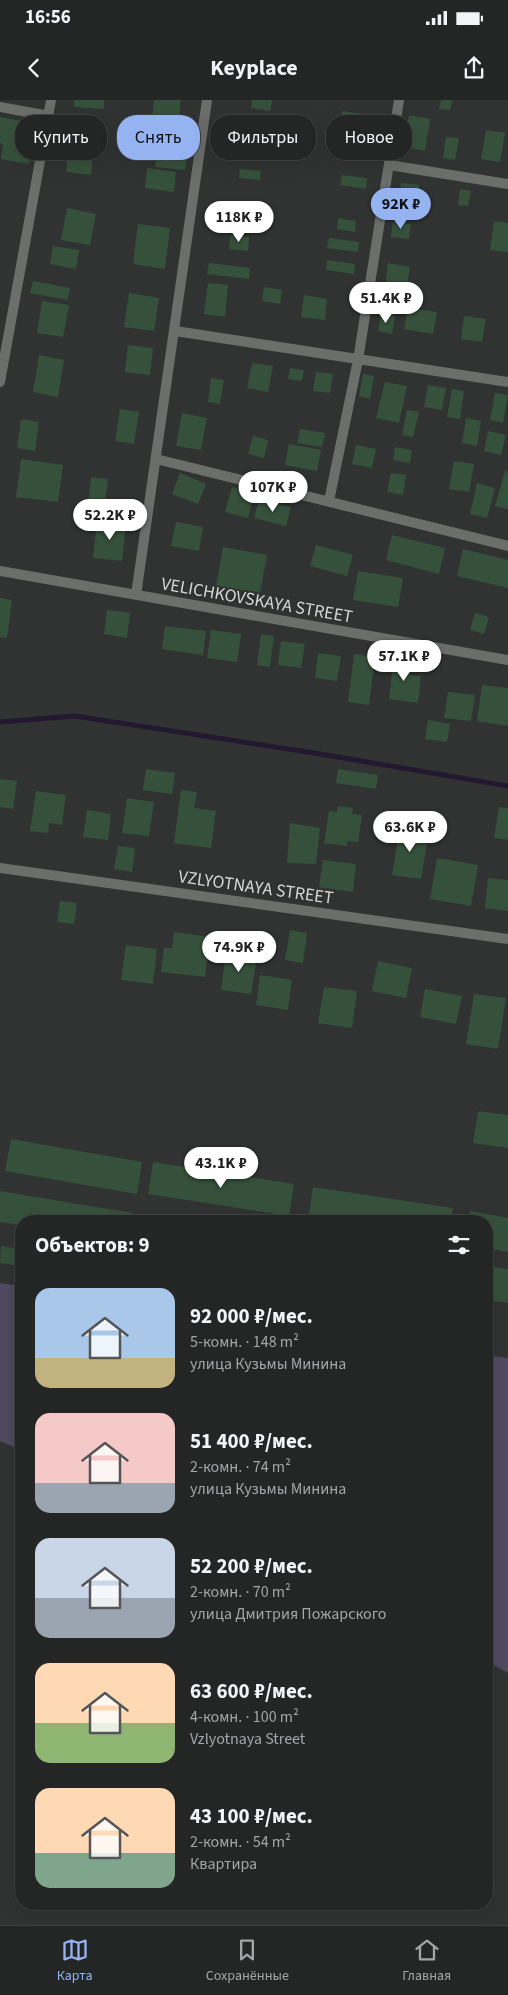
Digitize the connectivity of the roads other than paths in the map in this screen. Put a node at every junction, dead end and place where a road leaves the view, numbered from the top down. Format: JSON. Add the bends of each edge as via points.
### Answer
{"nodes":[{"id":1,"x":51,"y":100,"type":"edge"},
{"id":2,"x":207,"y":100,"type":"edge"},
{"id":3,"x":400,"y":100,"type":"edge"},
{"id":4,"x":0,"y":108,"type":"edge"},
{"id":5,"x":43,"y":115,"type":"edge"},
{"id":6,"x":49,"y":115,"type":"edge"},
{"id":7,"x":41,"y":160,"type":"edge"},
{"id":8,"x":389,"y":165,"type":"junction"},
{"id":9,"x":508,"y":184,"type":"edge"},
{"id":10,"x":175,"y":331,"type":"junction"},
{"id":11,"x":358,"y":360,"type":"junction"},
{"id":12,"x":0,"y":382,"type":"edge"},
{"id":13,"x":508,"y":382,"type":"edge"},
{"id":14,"x":156,"y":459,"type":"junction"},
{"id":15,"x":329,"y":501,"type":"junction"},
{"id":16,"x":508,"y":546,"type":"edge"},
{"id":17,"x":0,"y":571,"type":"edge"},
{"id":18,"x":136,"y":595,"type":"junction"},
{"id":19,"x":508,"y":660,"type":"edge"},
{"id":20,"x":0,"y":868,"type":"edge"},
{"id":21,"x":508,"y":939,"type":"edge"}],
"edges":[{"from":1,"to":6,"type":"street"},
{"from":2,"to":10,"type":"street"},
{"from":3,"to":8,"type":"street"},
{"from":4,"to":5,"type":"street"},
{"from":7,"to":12,"type":"street"},
{"from":8,"to":9,"type":"street"},
{"from":8,"to":11,"type":"street"},
{"from":10,"to":11,"type":"street"},
{"from":10,"to":14,"type":"street"},
{"from":11,"to":13,"type":"street"},
{"from":11,"to":15,"type":"street"},
{"from":14,"to":15,"type":"street"},
{"from":14,"to":18,"type":"street"},
{"from":15,"to":16,"type":"street"},
{"from":17,"to":18,"type":"street","name":"VELICHKOVSKAYA STREET"},
{"from":18,"to":19,"type":"street","name":"VELICHKOVSKAYA STREET"},
{"from":20,"to":21,"type":"street","name":"VZLYOTNAYA STREET"}]}
